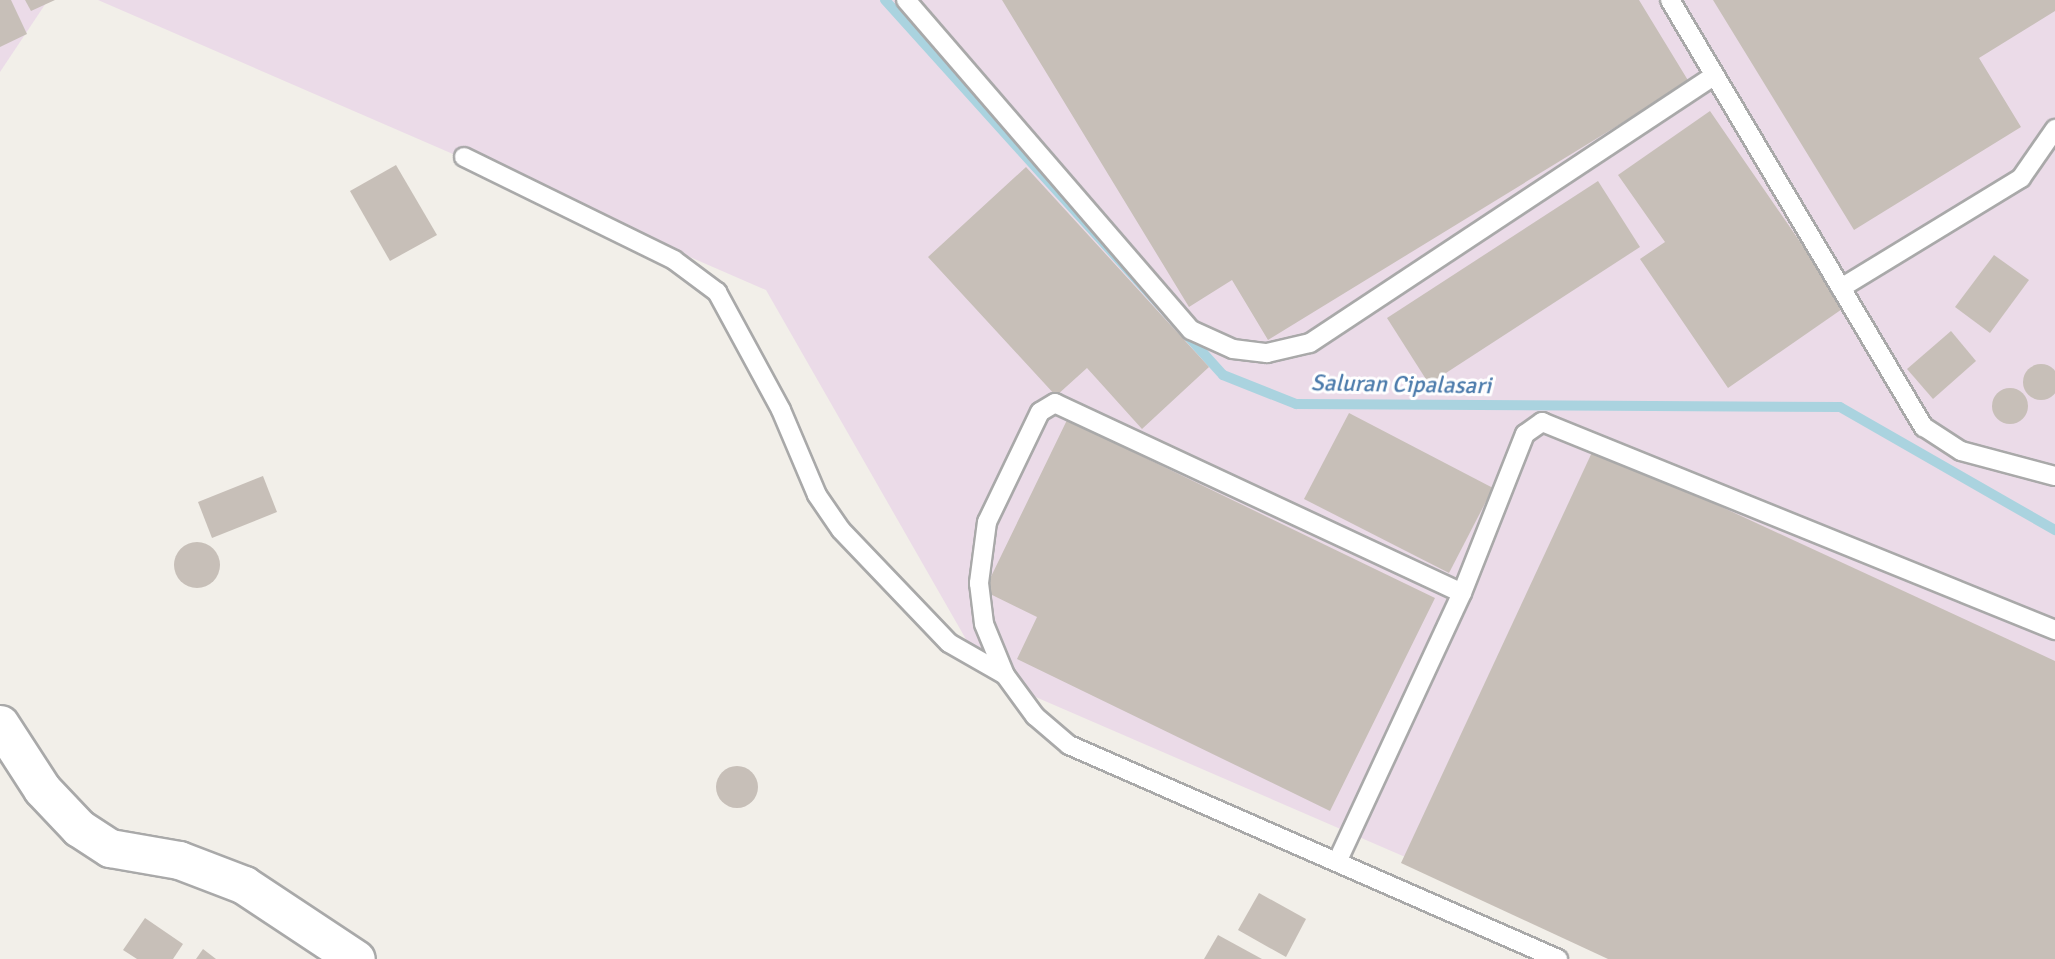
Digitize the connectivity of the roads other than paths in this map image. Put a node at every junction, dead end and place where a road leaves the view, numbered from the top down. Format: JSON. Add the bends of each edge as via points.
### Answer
{"nodes":[{"id":1,"x":906,"y":0,"type":"edge"},
{"id":2,"x":1670,"y":0,"type":"edge"},
{"id":3,"x":1714,"y":76,"type":"junction"},
{"id":4,"x":2055,"y":129,"type":"edge"},
{"id":5,"x":464,"y":158,"type":"dead end"},
{"id":6,"x":1841,"y":288,"type":"junction"},
{"id":7,"x":2055,"y":476,"type":"edge"},
{"id":8,"x":1462,"y":593,"type":"junction"},
{"id":9,"x":2055,"y":630,"type":"edge"},
{"id":10,"x":1005,"y":675,"type":"junction"},
{"id":11,"x":0,"y":723,"type":"edge"},
{"id":12,"x":1338,"y":860,"type":"junction"},
{"id":13,"x":356,"y":959,"type":"edge"},
{"id":14,"x":1558,"y":959,"type":"edge"}],
"edges":[{"from":1,"to":3,"type":"lane","via":[[1191,330],[1233,349],[1267,354],[1310,343]]},
{"from":2,"to":3,"type":"lane"},
{"from":3,"to":6,"type":"lane"},
{"from":4,"to":6,"type":"lane","via":[[2021,178]]},
{"from":5,"to":10,"type":"lane","via":[[674,260],[717,292],[781,410],[817,495],[841,530],[949,643]]},
{"from":6,"to":7,"type":"lane","via":[[1924,427],[1962,451]]},
{"from":8,"to":9,"type":"lane","via":[[1525,433],[1542,422]]},
{"from":8,"to":10,"type":"lane","via":[[1055,403],[1040,412],[986,522],[982,610]]},
{"from":8,"to":12,"type":"lane"},
{"from":10,"to":12,"type":"lane","via":[[1035,716],[1069,745]]},
{"from":11,"to":13,"type":"street","via":[[42,789],[110,848],[179,860],[244,885]]},
{"from":12,"to":14,"type":"lane"}]}
